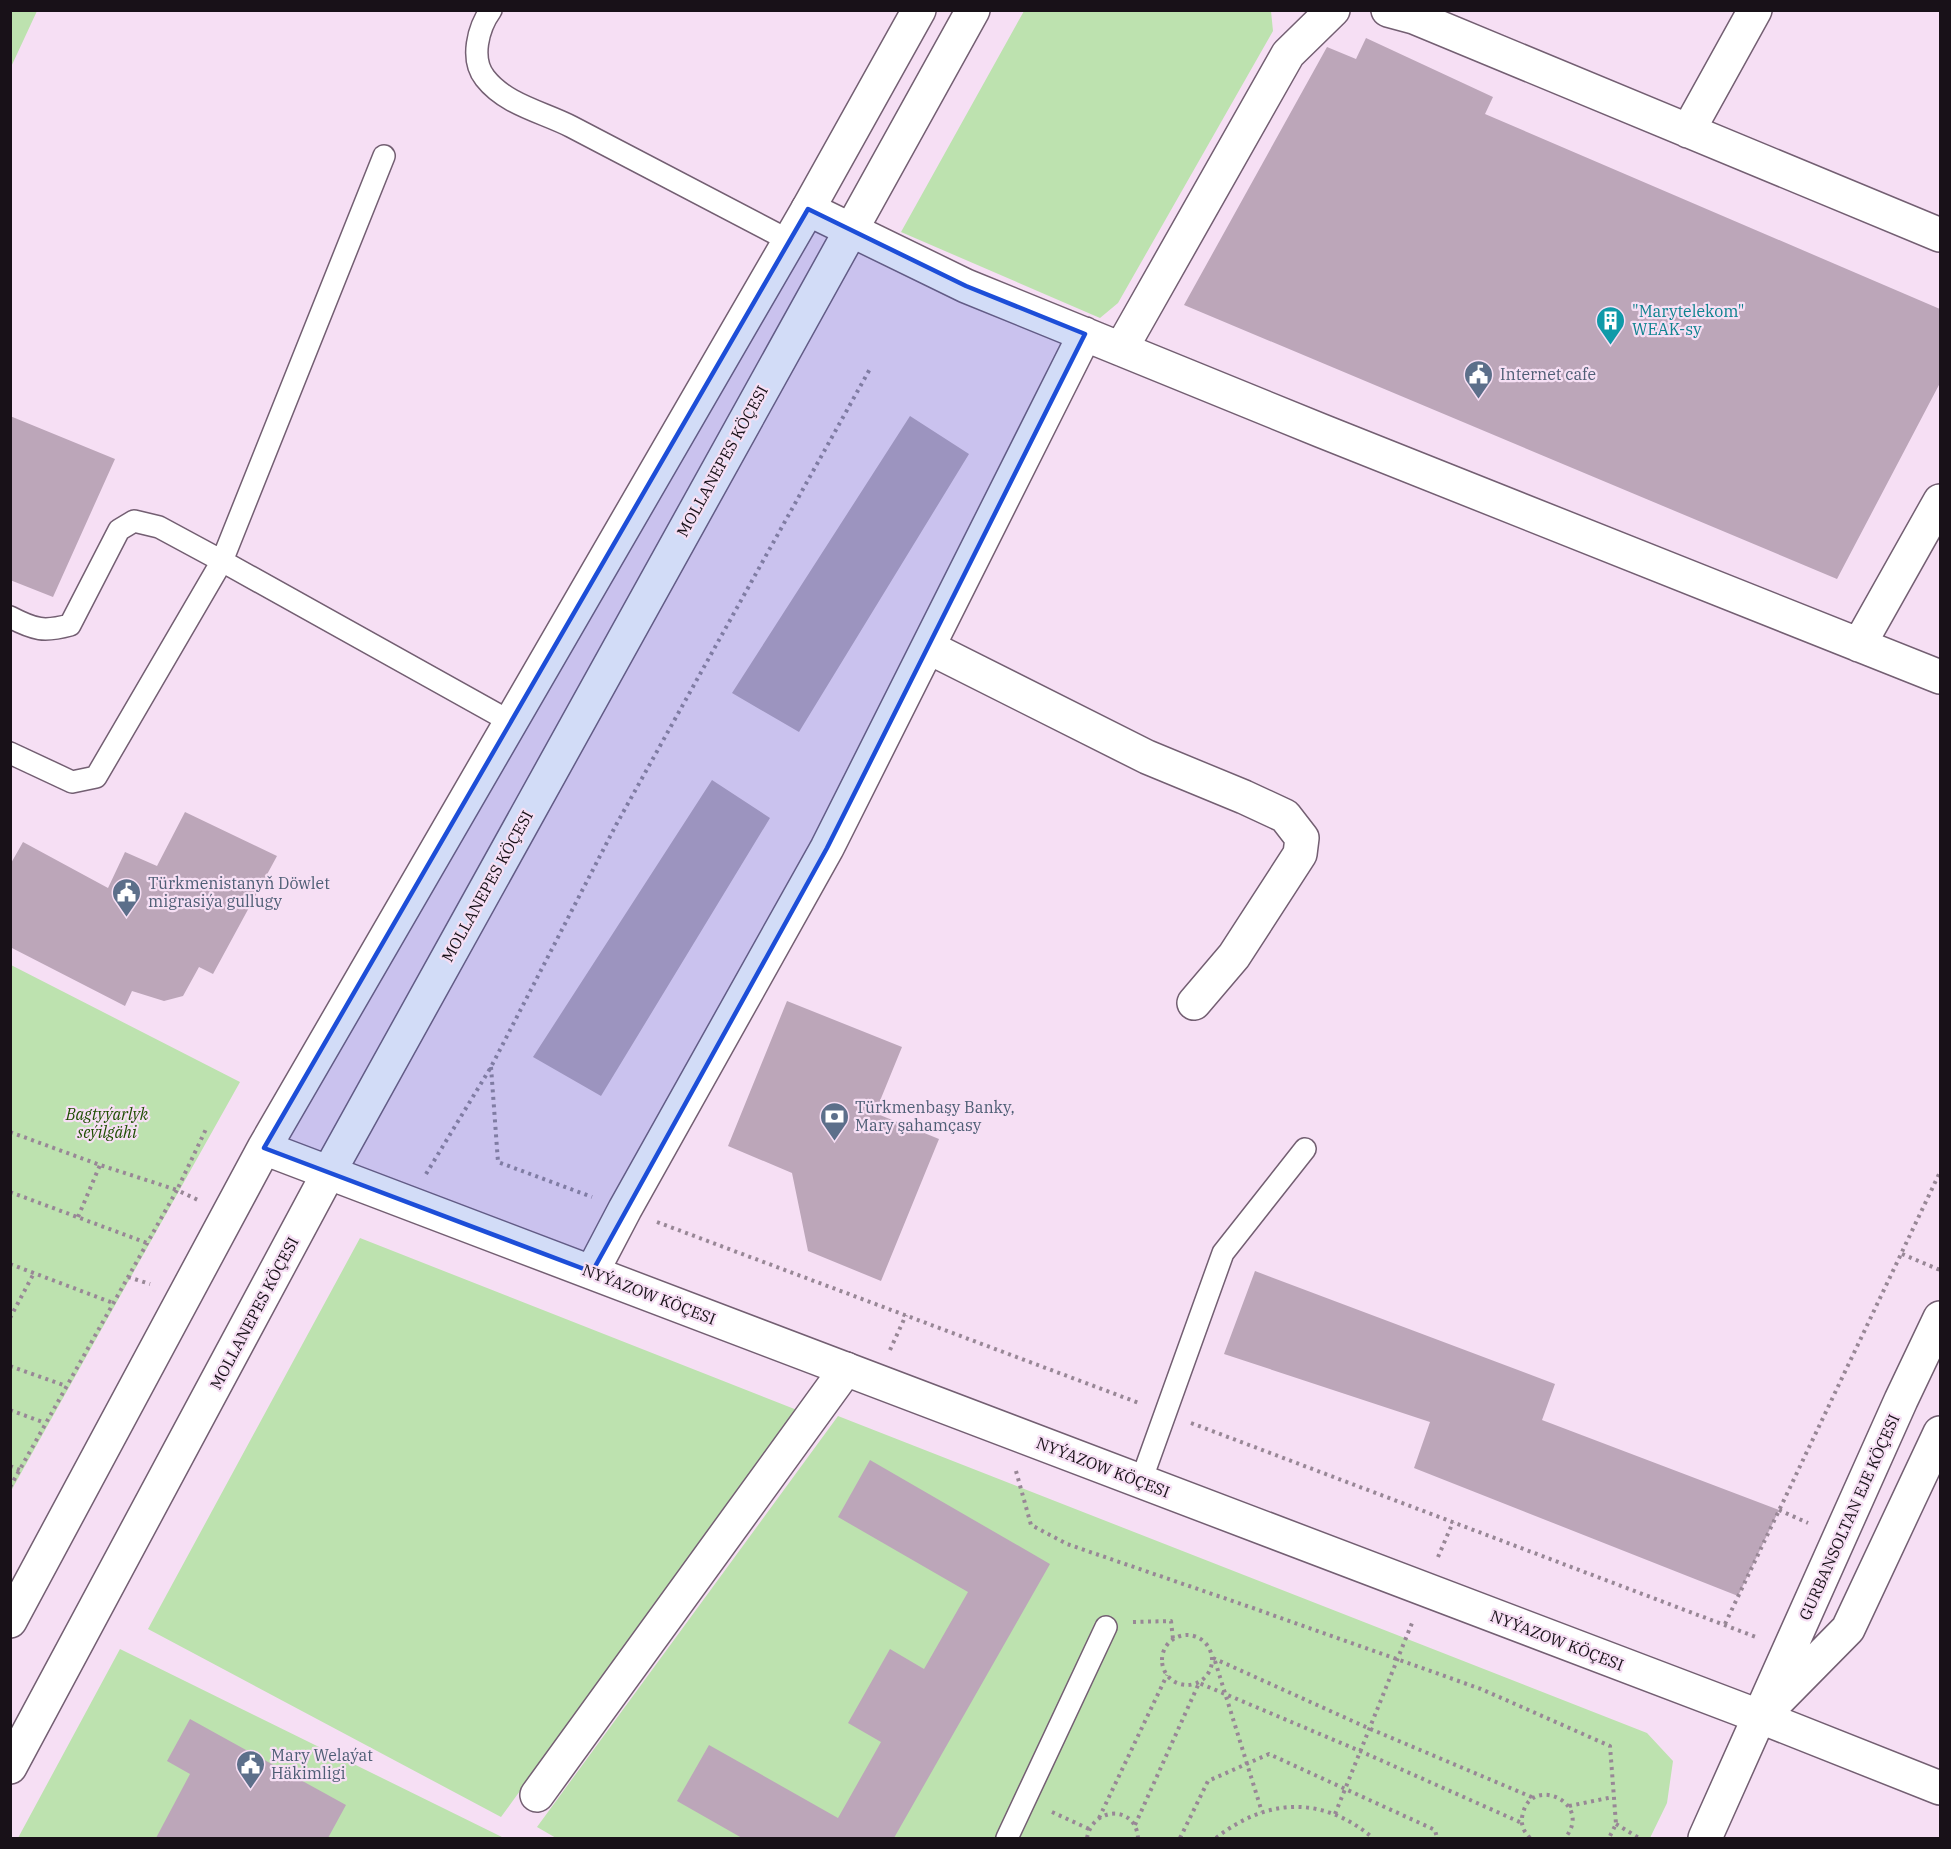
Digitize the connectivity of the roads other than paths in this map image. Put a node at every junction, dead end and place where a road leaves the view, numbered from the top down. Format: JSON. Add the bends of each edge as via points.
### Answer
{"nodes":[{"id":1,"x":491,"y":10,"type":"edge"},
{"id":2,"x":919,"y":10,"type":"edge"},
{"id":3,"x":973,"y":10,"type":"edge"},
{"id":4,"x":1333,"y":10,"type":"edge"},
{"id":5,"x":1388,"y":10,"type":"edge"},
{"id":6,"x":1755,"y":10,"type":"edge"},
{"id":7,"x":1688,"y":131,"type":"junction"},
{"id":8,"x":384,"y":156,"type":"dead end"},
{"id":9,"x":808,"y":209,"type":"junction"},
{"id":10,"x":851,"y":228,"type":"junction"},
{"id":11,"x":1941,"y":235,"type":"edge"},
{"id":12,"x":790,"y":241,"type":"junction"},
{"id":13,"x":1085,"y":334,"type":"junction"},
{"id":14,"x":1121,"y":349,"type":"junction"},
{"id":15,"x":1941,"y":501,"type":"edge"},
{"id":16,"x":222,"y":561,"type":"junction"},
{"id":17,"x":10,"y":617,"type":"edge"},
{"id":18,"x":1859,"y":645,"type":"junction"},
{"id":19,"x":928,"y":647,"type":"junction"},
{"id":20,"x":1941,"y":677,"type":"edge"},
{"id":21,"x":511,"y":722,"type":"junction"},
{"id":22,"x":10,"y":753,"type":"edge"},
{"id":23,"x":1194,"y":1003,"type":"dead end"},
{"id":24,"x":264,"y":1148,"type":"junction"},
{"id":25,"x":1305,"y":1149,"type":"dead end"},
{"id":26,"x":329,"y":1172,"type":"junction"},
{"id":27,"x":592,"y":1272,"type":"junction"},
{"id":28,"x":1941,"y":1318,"type":"edge"},
{"id":29,"x":846,"y":1369,"type":"junction"},
{"id":30,"x":1941,"y":1432,"type":"edge"},
{"id":31,"x":1141,"y":1481,"type":"junction"},
{"id":32,"x":10,"y":1621,"type":"edge"},
{"id":33,"x":1106,"y":1627,"type":"road end"},
{"id":34,"x":1761,"y":1717,"type":"junction"},
{"id":35,"x":10,"y":1767,"type":"edge"},
{"id":36,"x":1941,"y":1788,"type":"edge"},
{"id":37,"x":537,"y":1795,"type":"dead end"},
{"id":38,"x":1007,"y":1839,"type":"edge"},
{"id":39,"x":1705,"y":1839,"type":"edge"}],
"edges":[{"from":1,"to":12,"type":"lane","via":[[479,35],[477,59],[484,77],[502,95],[568,125]]},
{"from":2,"to":9,"type":"street"},
{"from":3,"to":10,"type":"street","name":"MOLLANEPES KÖÇESI"},
{"from":4,"to":14,"type":"street","via":[[1288,54]]},
{"from":5,"to":7,"type":"street","via":[[1414,17]]},
{"from":6,"to":7,"type":"street"},
{"from":7,"to":11,"type":"street"},
{"from":8,"to":16,"type":"lane"},
{"from":9,"to":10,"type":"street"},
{"from":9,"to":12,"type":"street"},
{"from":10,"to":13,"type":"street","via":[[966,286]]},
{"from":10,"to":26,"type":"street","name":"MOLLANEPES KÖÇESI"},
{"from":12,"to":21,"type":"street"},
{"from":13,"to":14,"type":"street"},
{"from":13,"to":19,"type":"street"},
{"from":14,"to":18,"type":"street"},
{"from":15,"to":18,"type":"street"},
{"from":16,"to":17,"type":"lane","via":[[159,527],[134,521],[119,530],[70,625],[49,631]]},
{"from":16,"to":21,"type":"lane"},
{"from":16,"to":22,"type":"lane","via":[[96,777],[72,782]]},
{"from":18,"to":20,"type":"street"},
{"from":19,"to":23,"type":"street","via":[[1147,757],[1285,816],[1302,838],[1300,854],[1234,956]]},
{"from":19,"to":27,"type":"street","via":[[827,849]]},
{"from":21,"to":24,"type":"street"},
{"from":24,"to":26,"type":"street","name":"NYÝAZOW KÖÇESI"},
{"from":24,"to":32,"type":"street"},
{"from":25,"to":31,"type":"lane","via":[[1223,1253]]},
{"from":26,"to":27,"type":"street","name":"NYÝAZOW KÖÇESI"},
{"from":26,"to":35,"type":"street","name":"MOLLANEPES KÖÇESI"},
{"from":27,"to":29,"type":"street","name":"NYÝAZOW KÖÇESI"},
{"from":28,"to":34,"type":"street","name":"GURBANSOLTAN EJE KÖÇESI"},
{"from":29,"to":31,"type":"street","name":"NYÝAZOW KÖÇESI"},
{"from":29,"to":37,"type":"street"},
{"from":30,"to":34,"type":"street","name":"GURBANSOLTAN EJE KÖÇESI","via":[[1848,1629]]},
{"from":31,"to":34,"type":"street","name":"NYÝAZOW KÖÇESI"},
{"from":33,"to":38,"type":"lane"},
{"from":34,"to":36,"type":"street","name":"NYÝAZOW KÖÇESI"},
{"from":34,"to":39,"type":"street","name":"GURBANSOLTAN EJE KÖÇESI"}]}
